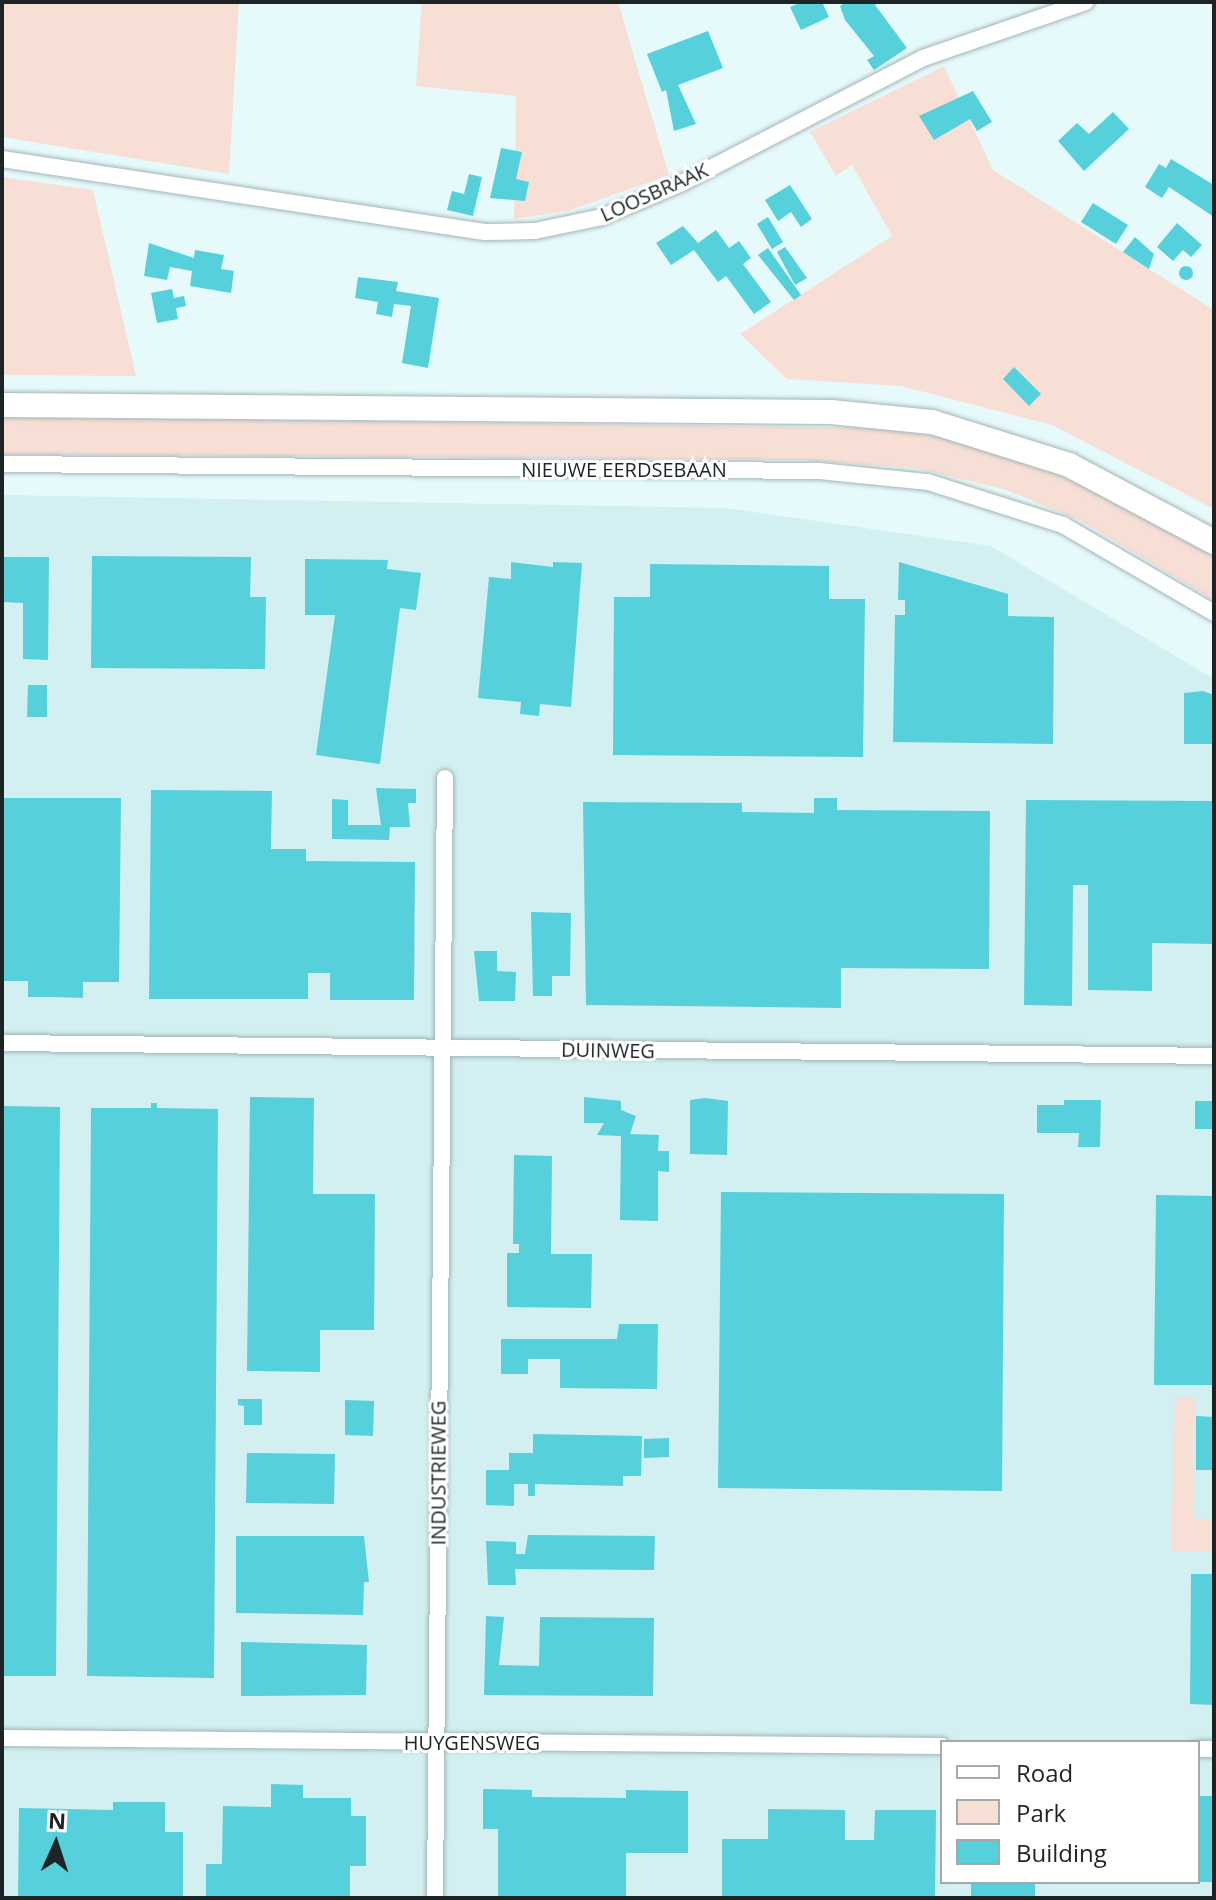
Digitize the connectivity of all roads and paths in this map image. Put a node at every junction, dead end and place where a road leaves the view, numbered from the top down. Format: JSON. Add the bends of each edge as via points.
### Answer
{"nodes":[{"id":1,"x":1086,"y":2,"type":"edge"},
{"id":2,"x":2,"y":159,"type":"edge"},
{"id":3,"x":2,"y":405,"type":"edge"},
{"id":4,"x":2,"y":464,"type":"edge"},
{"id":5,"x":1214,"y":542,"type":"edge"},
{"id":6,"x":1214,"y":613,"type":"edge"},
{"id":7,"x":445,"y":778,"type":"dead end"},
{"id":8,"x":2,"y":1043,"type":"edge"},
{"id":9,"x":441,"y":1049,"type":"junction"},
{"id":10,"x":1214,"y":1056,"type":"edge"},
{"id":11,"x":2,"y":1738,"type":"edge"},
{"id":12,"x":436,"y":1742,"type":"junction"},
{"id":13,"x":940,"y":1746,"type":"edge"},
{"id":14,"x":435,"y":1898,"type":"edge"}],
"edges":[{"from":1,"to":2,"type":"street","name":"LOOSBRAAK","via":[[923,58],[682,183],[602,217],[535,231],[485,232]]},
{"from":3,"to":5,"type":"main road","via":[[831,412],[932,422],[1069,465]]},
{"from":4,"to":6,"type":"street","name":"NIEUWE EERDSEBAAN","via":[[819,471],[928,482],[1063,525]]},
{"from":7,"to":9,"type":"street","name":"INDUSTRIEWEG"},
{"from":8,"to":9,"type":"street","name":"DUINWEG"},
{"from":9,"to":10,"type":"street","name":"DUINWEG"},
{"from":9,"to":12,"type":"street","name":"INDUSTRIEWEG"},
{"from":11,"to":12,"type":"street","name":"HUYGENSWEG"},
{"from":12,"to":13,"type":"street","name":"HUYGENSWEG"},
{"from":12,"to":14,"type":"street","name":"INDUSTRIEWEG"}]}
